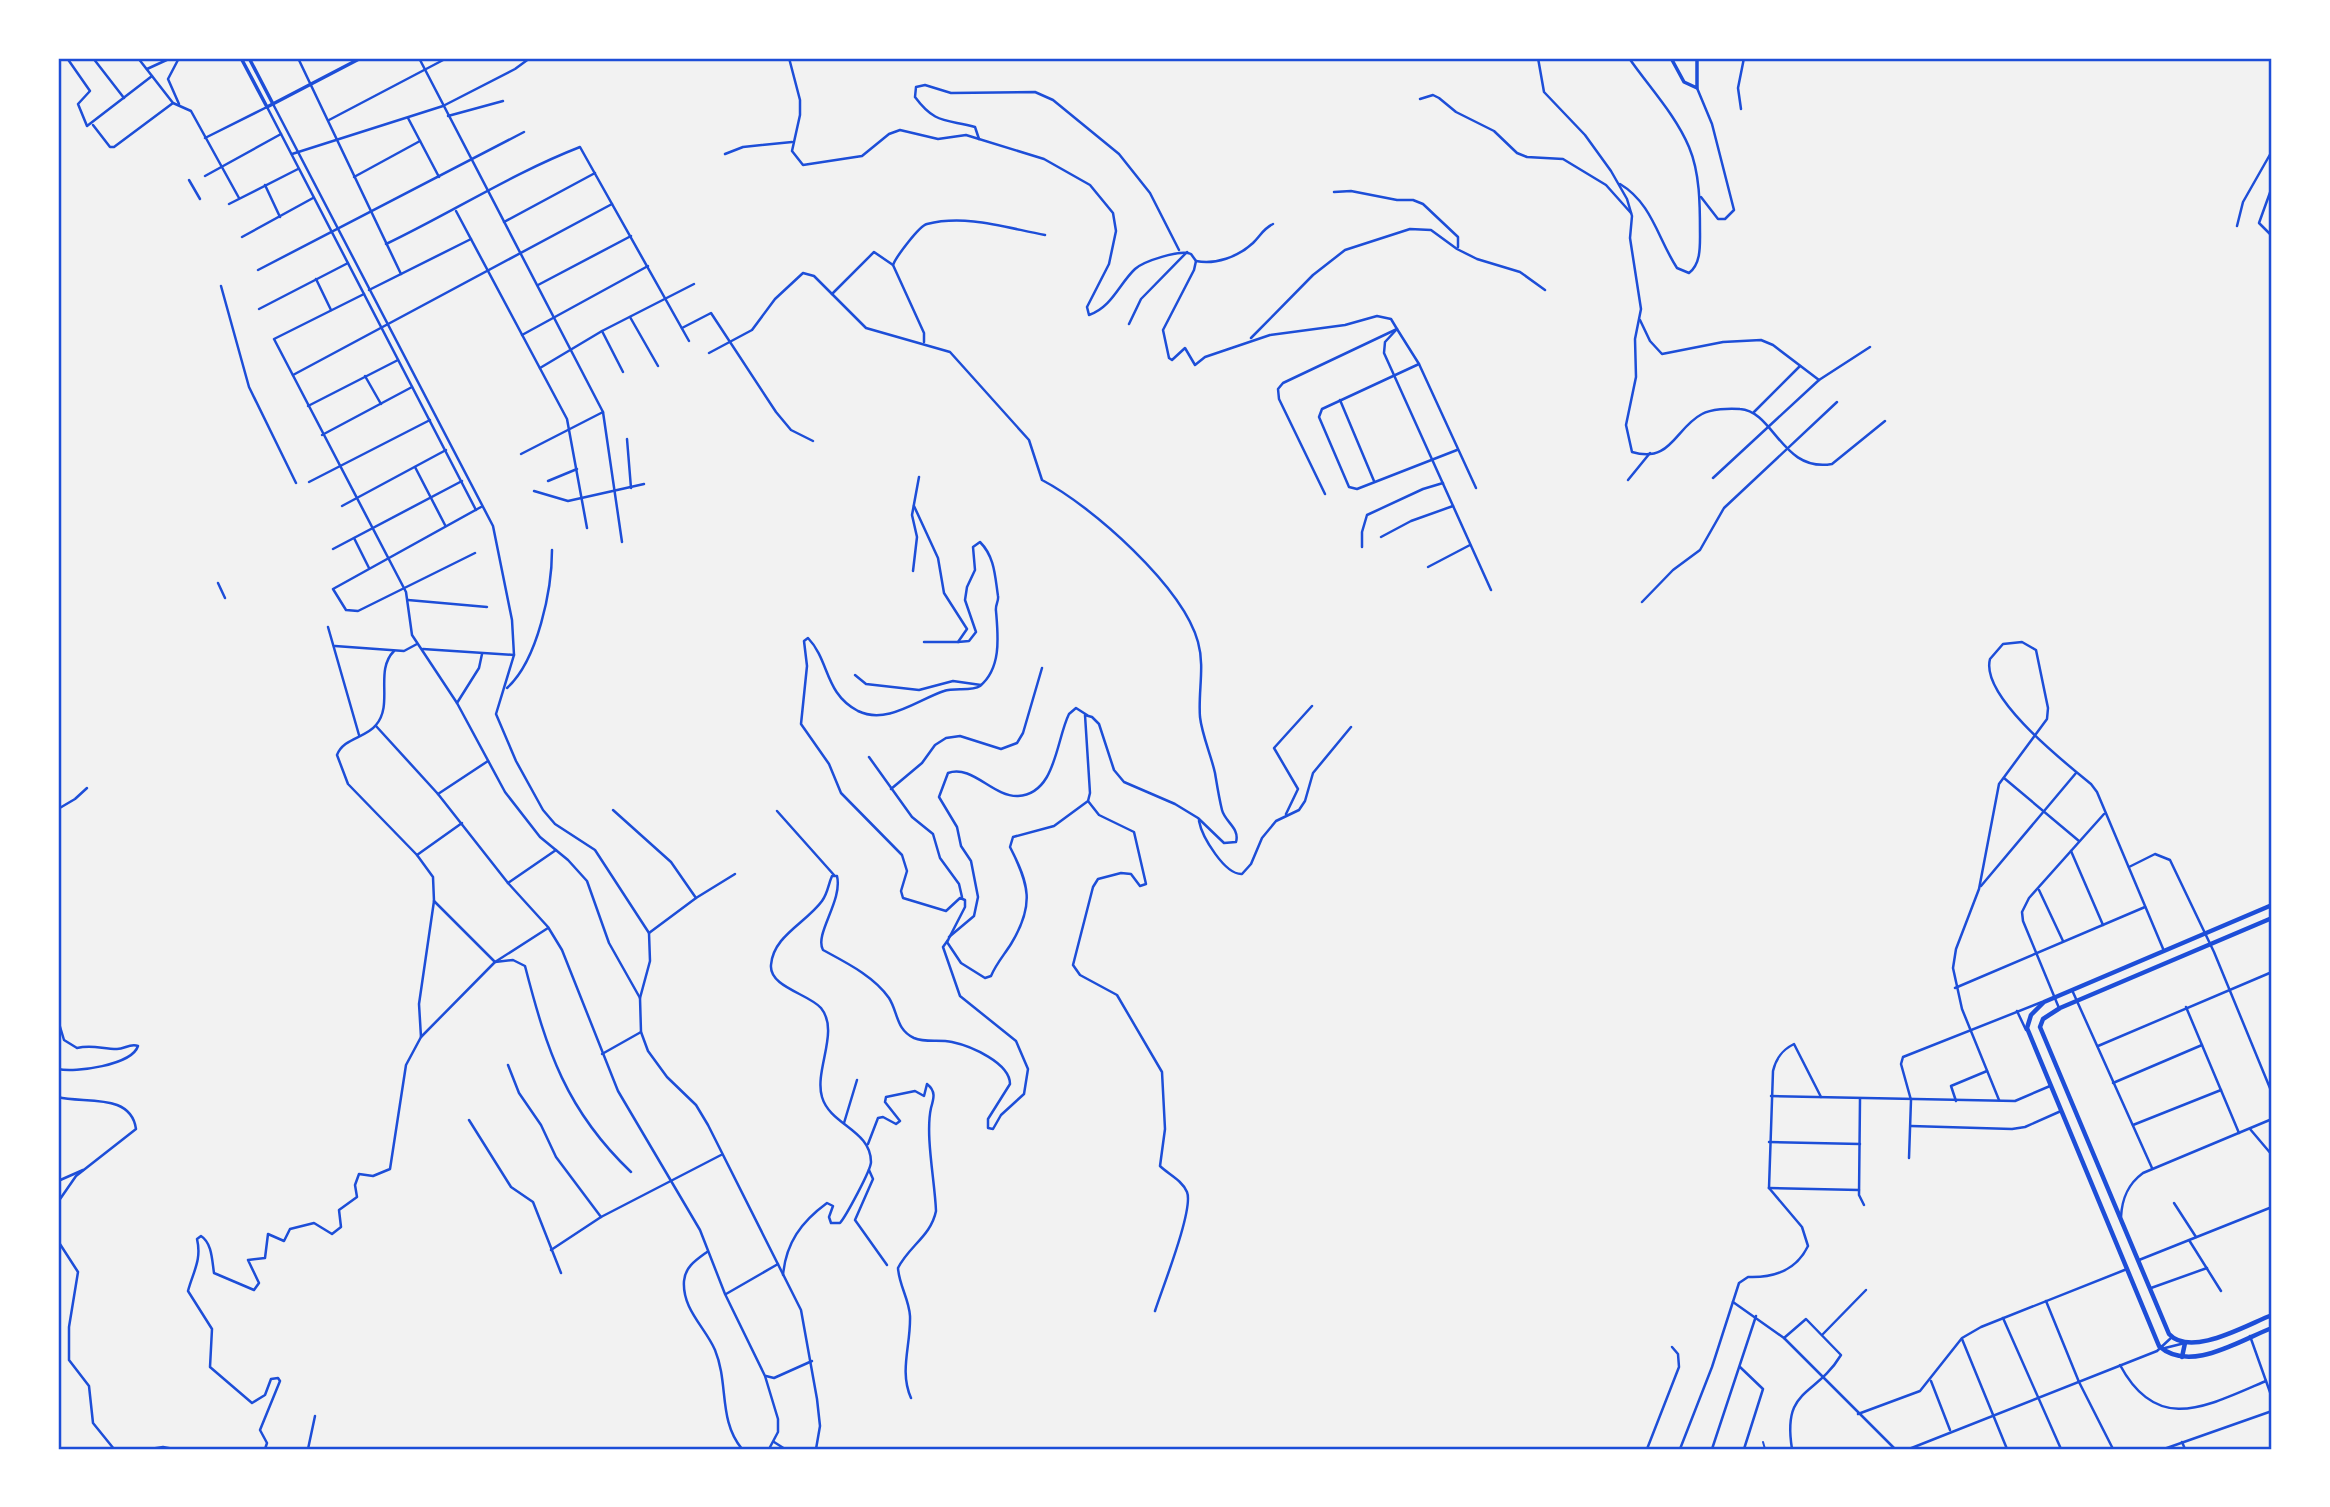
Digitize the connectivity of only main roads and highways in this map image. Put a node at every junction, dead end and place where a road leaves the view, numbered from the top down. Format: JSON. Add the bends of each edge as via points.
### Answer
{"nodes":[{"id":1,"x":2272,"y":905,"type":"edge"},
{"id":2,"x":2272,"y":918,"type":"edge"},
{"id":3,"x":2272,"y":1315,"type":"edge"},
{"id":4,"x":2272,"y":1328,"type":"edge"},
{"id":5,"x":2185,"y":1343,"type":"junction"},
{"id":6,"x":2193,"y":1344,"type":"junction"},
{"id":7,"x":2182,"y":1357,"type":"junction"},
{"id":8,"x":2195,"y":1357,"type":"junction"}],
"edges":[{"from":1,"to":7,"type":"main road","via":[[2054,997],[2031,1015],[2027,1033],[2161,1348]]},
{"from":2,"to":5,"type":"main road","via":[[2060,1008],[2043,1019],[2040,1027],[2149,1289],[2172,1337]]},
{"from":3,"to":6,"type":"main road"},
{"from":4,"to":8,"type":"main road"},
{"from":5,"to":6,"type":"main road"},
{"from":5,"to":7,"type":"main road"},
{"from":6,"to":8,"type":"main road"},
{"from":7,"to":8,"type":"main road"}]}
